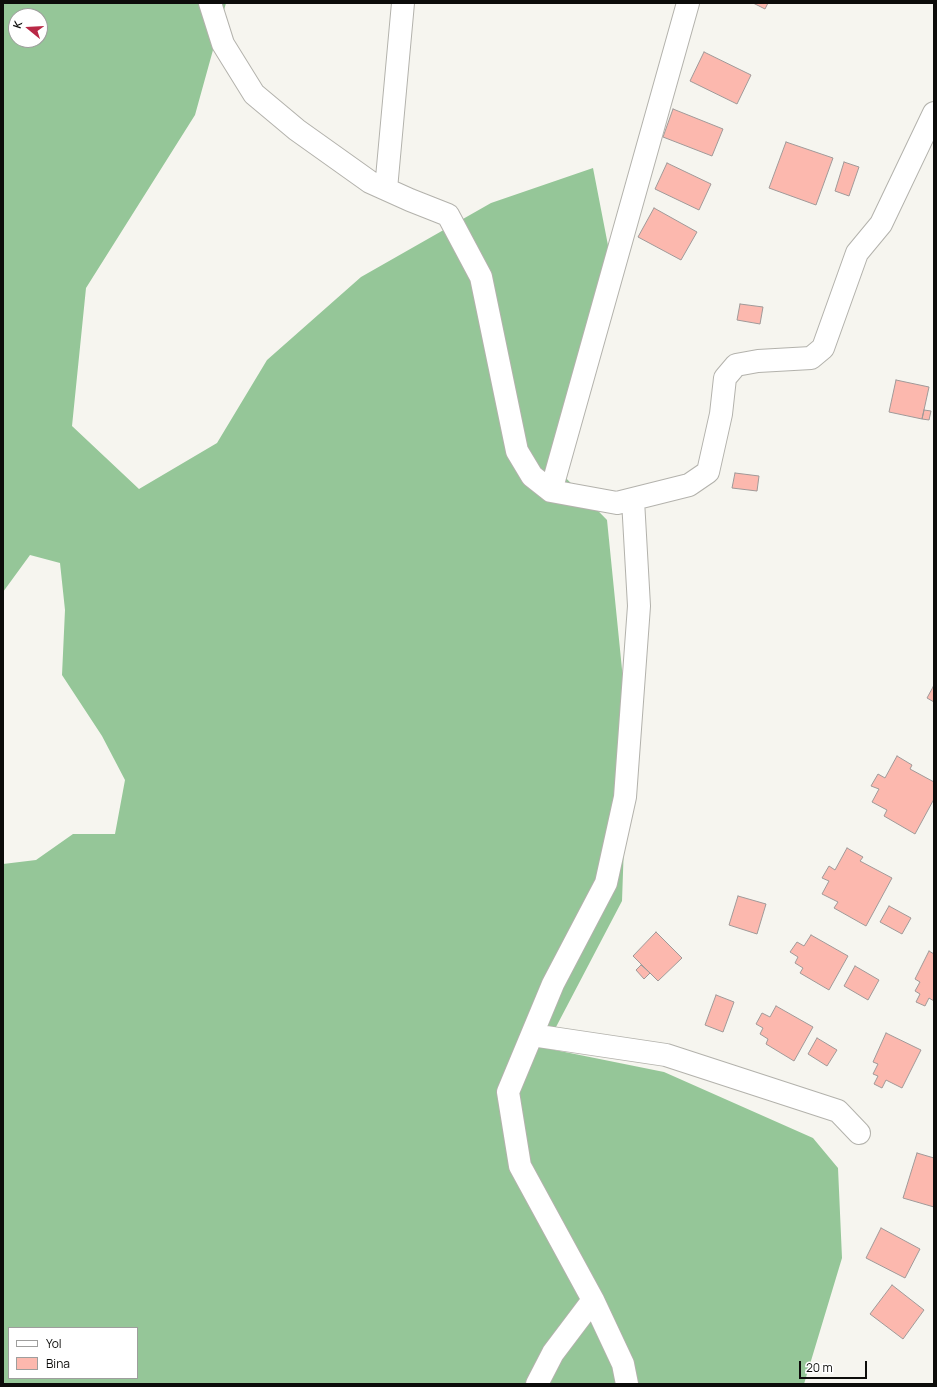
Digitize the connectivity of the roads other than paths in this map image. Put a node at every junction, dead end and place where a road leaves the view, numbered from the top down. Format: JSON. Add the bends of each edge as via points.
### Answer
{"nodes":[{"id":1,"x":210,"y":3,"type":"edge"},
{"id":2,"x":402,"y":3,"type":"edge"},
{"id":3,"x":688,"y":3,"type":"edge"},
{"id":4,"x":934,"y":113,"type":"edge"},
{"id":5,"x":386,"y":189,"type":"junction"},
{"id":6,"x":551,"y":491,"type":"junction"},
{"id":7,"x":633,"y":500,"type":"junction"},
{"id":8,"x":532,"y":1035,"type":"junction"},
{"id":9,"x":859,"y":1133,"type":"dead end"},
{"id":10,"x":593,"y":1300,"type":"junction"},
{"id":11,"x":537,"y":1384,"type":"edge"},
{"id":12,"x":627,"y":1384,"type":"edge"}],
"edges":[{"from":1,"to":5,"type":"street","via":[[224,44],[254,94],[297,130],[370,182]]},
{"from":2,"to":5,"type":"street"},
{"from":3,"to":6,"type":"street"},
{"from":4,"to":7,"type":"street","via":[[881,224],[857,253],[823,348],[811,358],[758,360],[736,364],[725,378],[721,414],[708,472],[688,485]]},
{"from":5,"to":6,"type":"street","via":[[448,215],[459,235],[481,276],[517,451],[532,476]]},
{"from":6,"to":7,"type":"street","via":[[617,503]]},
{"from":7,"to":8,"type":"street","via":[[639,606],[626,797],[606,883],[553,984]]},
{"from":8,"to":9,"type":"street","via":[[666,1056],[838,1111]]},
{"from":8,"to":10,"type":"street","via":[[508,1092],[520,1166]]},
{"from":10,"to":11,"type":"street","via":[[553,1353]]},
{"from":10,"to":12,"type":"street","via":[[623,1364]]}]}
